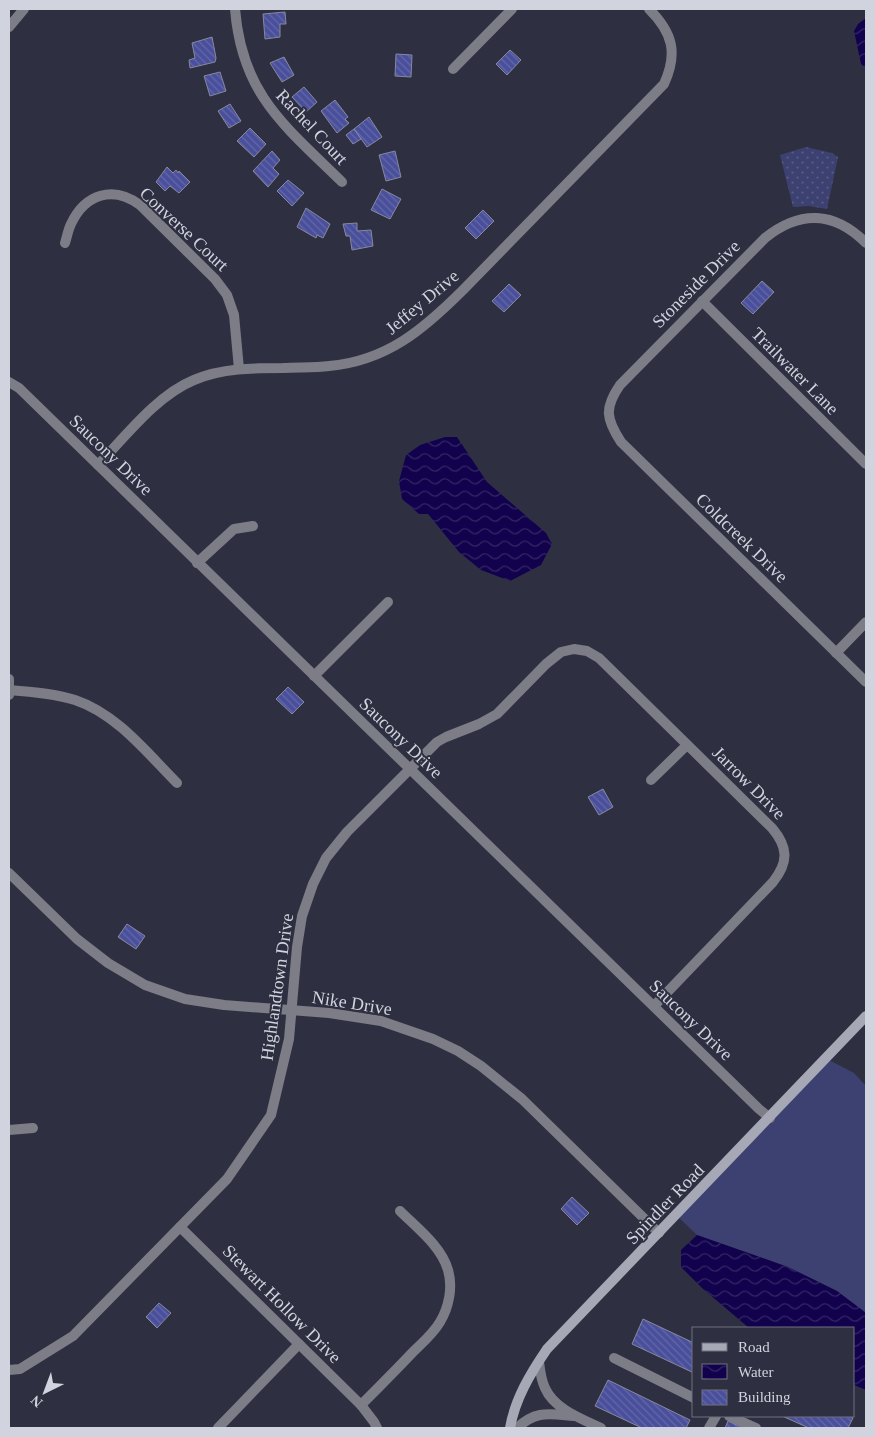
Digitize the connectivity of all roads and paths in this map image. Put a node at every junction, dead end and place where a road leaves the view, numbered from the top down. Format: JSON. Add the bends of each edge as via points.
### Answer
{"nodes":[{"id":1,"x":24,"y":9,"type":"edge"},
{"id":2,"x":235,"y":9,"type":"edge"},
{"id":3,"x":512,"y":9,"type":"edge"},
{"id":4,"x":649,"y":9,"type":"edge"},
{"id":5,"x":9,"y":27,"type":"edge"},
{"id":6,"x":453,"y":69,"type":"dead end"},
{"id":7,"x":342,"y":182,"type":"dead end"},
{"id":8,"x":65,"y":243,"type":"dead end"},
{"id":9,"x":866,"y":243,"type":"edge"},
{"id":10,"x":702,"y":301,"type":"junction"},
{"id":11,"x":239,"y":369,"type":"junction"},
{"id":12,"x":9,"y":382,"type":"edge"},
{"id":13,"x":609,"y":409,"type":"joint"},
{"id":14,"x":866,"y":464,"type":"edge"},
{"id":15,"x":98,"y":465,"type":"junction"},
{"id":16,"x":253,"y":526,"type":"dead end"},
{"id":17,"x":197,"y":562,"type":"junction"},
{"id":18,"x":388,"y":602,"type":"dead end"},
{"id":19,"x":866,"y":622,"type":"edge"},
{"id":20,"x":574,"y":649,"type":"joint"},
{"id":21,"x":836,"y":653,"type":"junction"},
{"id":22,"x":314,"y":676,"type":"junction"},
{"id":23,"x":9,"y":679,"type":"edge"},
{"id":24,"x":866,"y":682,"type":"edge"},
{"id":25,"x":9,"y":693,"type":"edge"},
{"id":26,"x":687,"y":745,"type":"junction"},
{"id":27,"x":410,"y":769,"type":"junction"},
{"id":28,"x":651,"y":780,"type":"dead end"},
{"id":29,"x":177,"y":783,"type":"dead end"},
{"id":30,"x":9,"y":873,"type":"edge"},
{"id":31,"x":654,"y":1006,"type":"junction"},
{"id":32,"x":292,"y":1011,"type":"junction"},
{"id":33,"x":866,"y":1016,"type":"edge"},
{"id":34,"x":770,"y":1118,"type":"junction"},
{"id":35,"x":33,"y":1128,"type":"dead end"},
{"id":36,"x":9,"y":1130,"type":"edge"},
{"id":37,"x":400,"y":1211,"type":"dead end"},
{"id":38,"x":180,"y":1227,"type":"junction"},
{"id":39,"x":659,"y":1233,"type":"junction"},
{"id":40,"x":299,"y":1344,"type":"junction"},
{"id":41,"x":614,"y":1358,"type":"dead end"},
{"id":42,"x":538,"y":1362,"type":"junction"},
{"id":43,"x":9,"y":1370,"type":"edge"},
{"id":44,"x":692,"y":1397,"type":"edge"},
{"id":45,"x":361,"y":1405,"type":"junction"},
{"id":46,"x":575,"y":1416,"type":"junction"},
{"id":47,"x":731,"y":1417,"type":"edge"},
{"id":48,"x":218,"y":1428,"type":"edge"},
{"id":49,"x":377,"y":1428,"type":"edge"},
{"id":50,"x":510,"y":1428,"type":"edge"},
{"id":51,"x":517,"y":1428,"type":"edge"},
{"id":52,"x":601,"y":1428,"type":"edge"},
{"id":53,"x":756,"y":1428,"type":"edge"}],
"edges":[{"from":1,"to":5,"type":"street"},
{"from":2,"to":7,"type":"street","name":"Rachel Court","via":[[243,57],[258,91],[284,125]]},
{"from":3,"to":6,"type":"street"},
{"from":4,"to":11,"type":"street","name":"Jeffey Drive","via":[[668,32],[672,45],[670,72],[664,84],[458,295],[417,332],[394,348],[345,364]]},
{"from":8,"to":11,"type":"street","name":"Converse Court","via":[[71,224],[91,199],[111,194],[131,198],[215,279],[227,295],[234,315]]},
{"from":9,"to":10,"type":"street","name":"Stoneside Drive","via":[[846,226],[830,220],[812,217],[795,220],[778,227],[765,238]]},
{"from":10,"to":13,"type":"street","name":"Stoneside Drive","via":[[620,384]]},
{"from":10,"to":14,"type":"street","name":"Trailwater Lane"},
{"from":11,"to":15,"type":"street","name":"Jeffey Drive","via":[[213,373],[173,392]]},
{"from":12,"to":15,"type":"street","name":"Saucony Drive"},
{"from":13,"to":21,"type":"street","name":"Coldcreek Drive","via":[[608,419],[621,442]]},
{"from":15,"to":17,"type":"street","name":"Saucony Drive"},
{"from":16,"to":17,"type":"street","via":[[234,529]]},
{"from":17,"to":22,"type":"street","name":"Saucony Drive"},
{"from":18,"to":22,"type":"street"},
{"from":19,"to":21,"type":"street"},
{"from":20,"to":26,"type":"street","name":"Jarrow Drive","via":[[587,651],[599,658]]},
{"from":20,"to":27,"type":"street","name":"Highlandtown Drive","via":[[553,658],[496,714],[438,742]]},
{"from":21,"to":24,"type":"street","name":"Coldcreek Drive"},
{"from":22,"to":27,"type":"street","name":"Saucony Drive"},
{"from":23,"to":25,"type":"street"},
{"from":25,"to":29,"type":"street","via":[[40,692],[75,700],[97,710],[119,725]]},
{"from":26,"to":28,"type":"street"},
{"from":26,"to":31,"type":"street","name":"Jarrow Drive","via":[[772,828],[780,839],[785,857],[780,874],[773,882]]},
{"from":27,"to":31,"type":"street","name":"Saucony Drive"},
{"from":27,"to":32,"type":"street","name":"Highlandtown Drive","via":[[347,832],[326,858],[313,884],[302,916]]},
{"from":30,"to":32,"type":"street","name":"Nike Drive","via":[[77,940],[108,964],[145,985],[185,999]]},
{"from":31,"to":34,"type":"street","name":"Saucony Drive"},
{"from":32,"to":38,"type":"street","name":"Highlandtown Drive","via":[[289,1039],[271,1114],[227,1178]]},
{"from":32,"to":39,"type":"street","name":"Nike Drive","via":[[381,1021],[458,1051],[522,1099]]},
{"from":33,"to":34,"type":"street","name":"Spindler Road"},
{"from":34,"to":39,"type":"street","name":"Spindler Road"},
{"from":35,"to":36,"type":"street"},
{"from":37,"to":45,"type":"street","via":[[429,1240],[448,1270],[448,1305],[429,1336]]},
{"from":38,"to":40,"type":"street","name":"Stewart Hollow Drive"},
{"from":38,"to":43,"type":"street","name":"Highlandtown Drive","via":[[73,1336],[20,1369]]},
{"from":39,"to":42,"type":"street","name":"Spindler Road"},
{"from":40,"to":45,"type":"street","name":"Stewart Hollow Drive"},
{"from":40,"to":48,"type":"street"},
{"from":41,"to":44,"type":"street"},
{"from":42,"to":46,"type":"street","via":[[548,1395]]},
{"from":42,"to":50,"type":"street","name":"Spindler Road","via":[[518,1400]]},
{"from":45,"to":49,"type":"street","name":"Stewart Hollow Drive"},
{"from":46,"to":51,"type":"street","via":[[536,1415]]},
{"from":46,"to":52,"type":"street"},
{"from":47,"to":53,"type":"street"}]}
